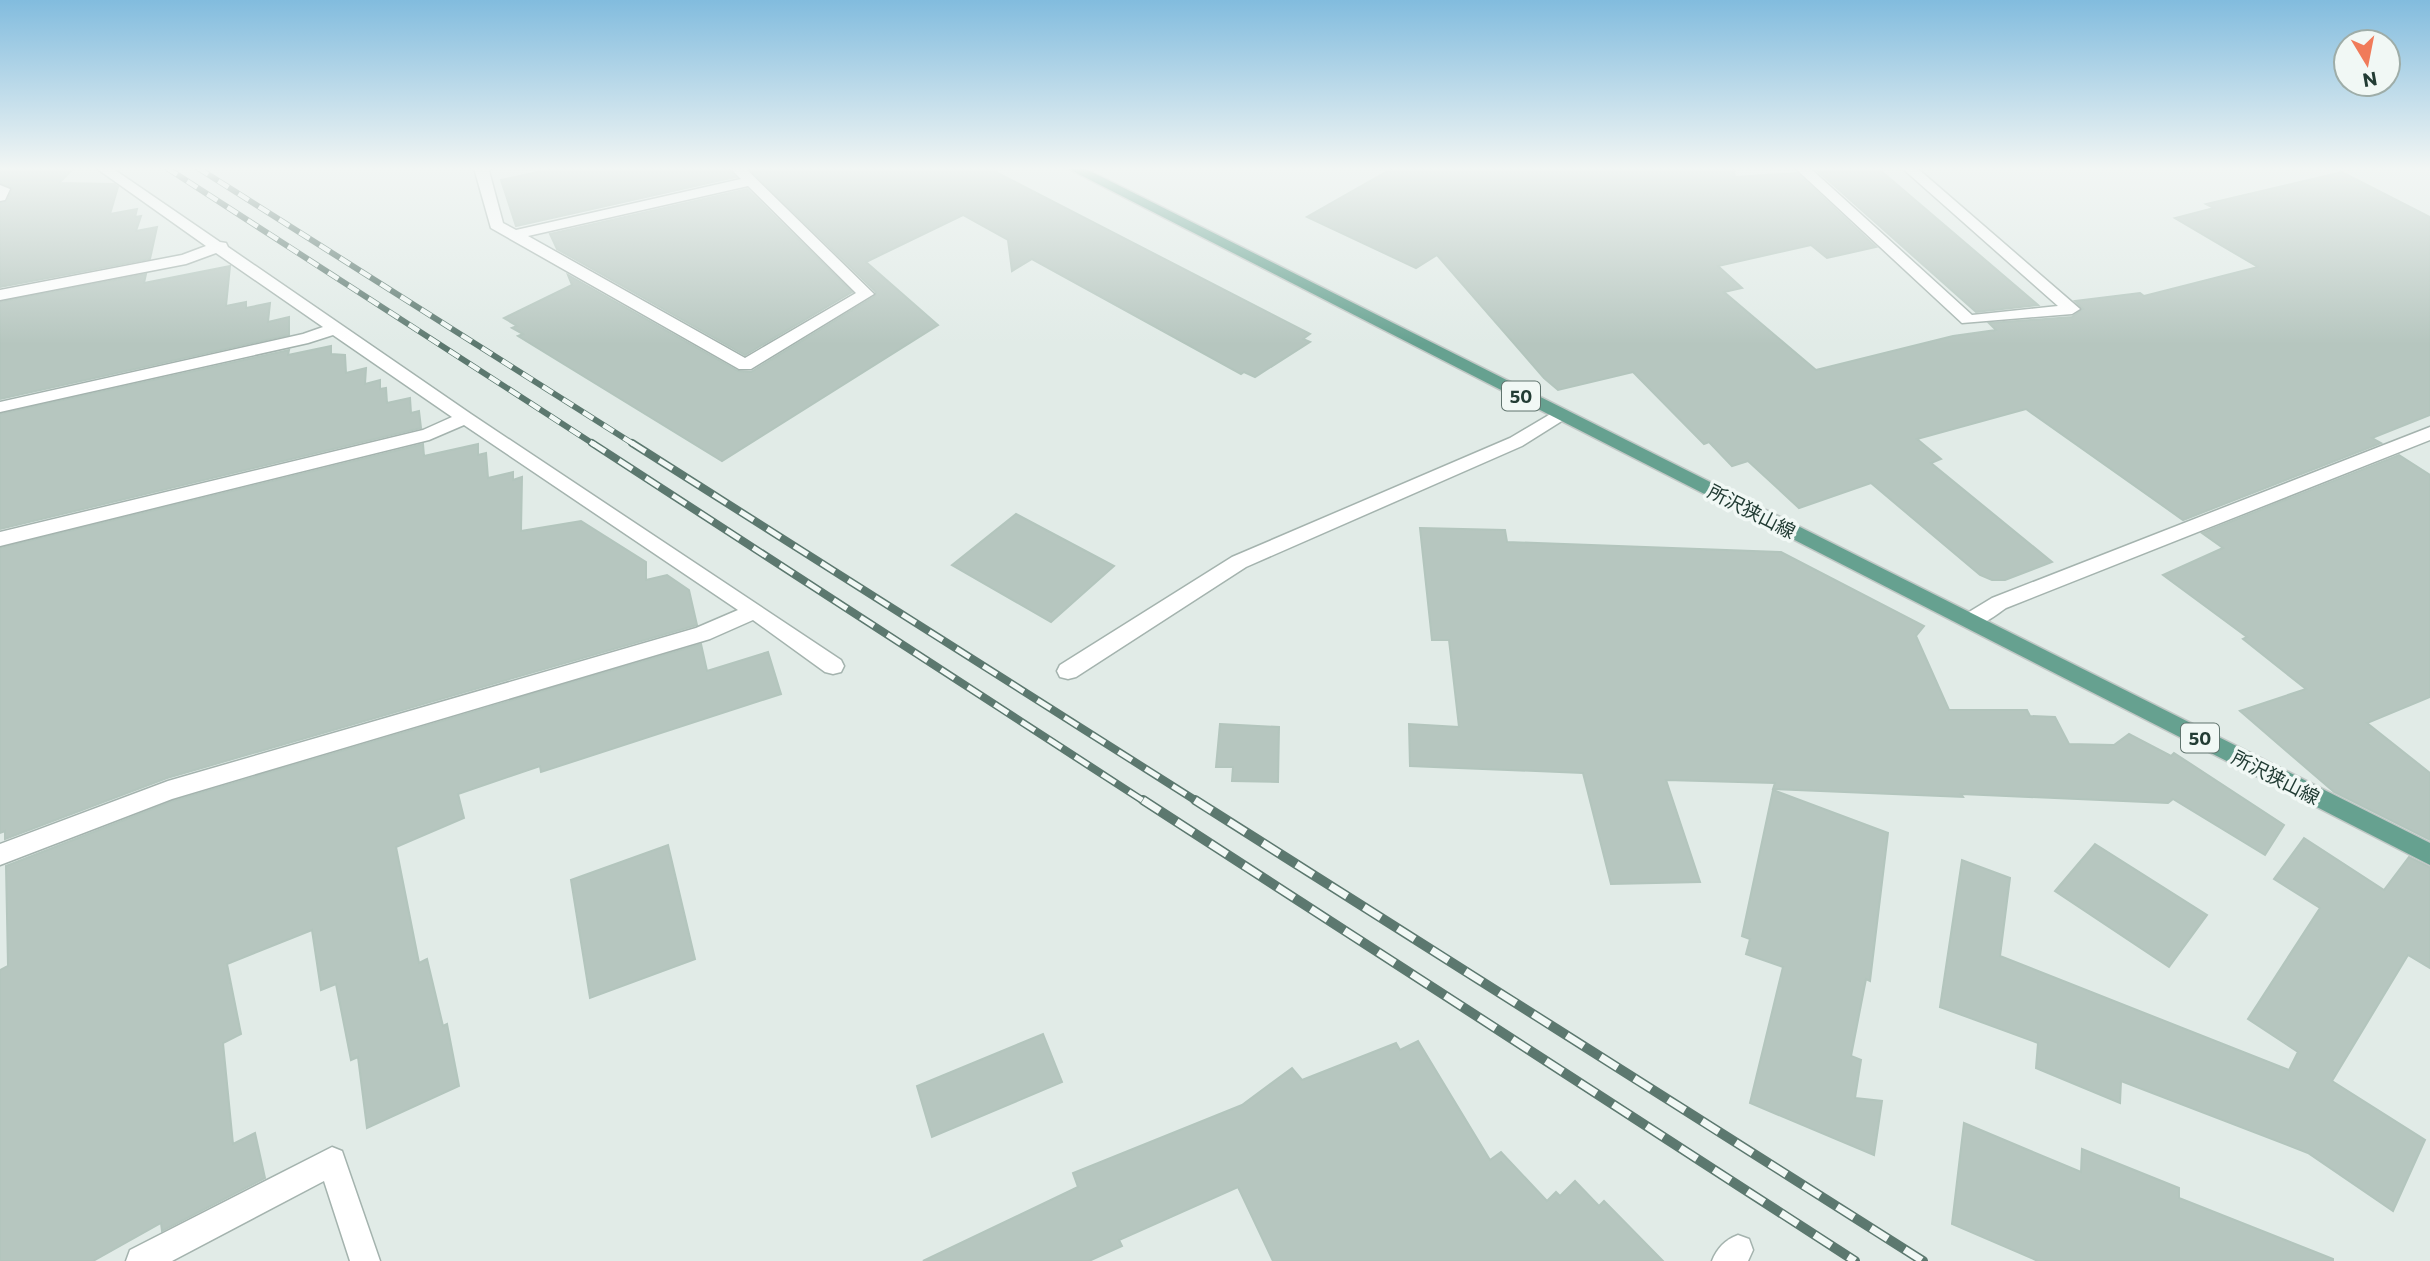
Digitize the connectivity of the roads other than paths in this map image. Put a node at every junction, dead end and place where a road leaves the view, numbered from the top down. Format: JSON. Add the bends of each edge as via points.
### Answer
{"nodes":[{"id":1,"x":192,"y":227,"type":"edge"},
{"id":2,"x":499,"y":227,"type":"edge"},
{"id":3,"x":550,"y":227,"type":"edge"},
{"id":4,"x":799,"y":227,"type":"edge"},
{"id":5,"x":1190,"y":227,"type":"edge"},
{"id":6,"x":1866,"y":227,"type":"edge"},
{"id":7,"x":1977,"y":227,"type":"edge"},
{"id":8,"x":514,"y":235,"type":"junction"},
{"id":9,"x":221,"y":246,"type":"junction"},
{"id":10,"x":0,"y":295,"type":"edge"},
{"id":11,"x":336,"y":328,"type":"junction"},
{"id":12,"x":0,"y":407,"type":"edge"},
{"id":13,"x":1559,"y":415,"type":"junction"},
{"id":14,"x":465,"y":418,"type":"junction"},
{"id":15,"x":2430,"y":433,"type":"edge"},
{"id":16,"x":0,"y":539,"type":"edge"},
{"id":17,"x":755,"y":611,"type":"junction"},
{"id":18,"x":1971,"y":620,"type":"junction"},
{"id":19,"x":833,"y":666,"type":"dead end"},
{"id":20,"x":1068,"y":671,"type":"dead end"},
{"id":21,"x":0,"y":855,"type":"edge"},
{"id":22,"x":2430,"y":855,"type":"edge"},
{"id":23,"x":141,"y":1261,"type":"edge"},
{"id":24,"x":365,"y":1261,"type":"edge"}],
"edges":[{"from":1,"to":9,"type":"street"},
{"from":2,"to":8,"type":"street"},
{"from":3,"to":8,"type":"street"},
{"from":4,"to":8,"type":"street","via":[[866,294],[745,365]]},
{"from":5,"to":13,"type":"main road","name":"所沢狭山線","number":"50"},
{"from":6,"to":7,"type":"street","via":[[1968,320],[2072,309]]},
{"from":9,"to":10,"type":"street","via":[[186,259]]},
{"from":9,"to":11,"type":"street"},
{"from":11,"to":12,"type":"street"},
{"from":11,"to":14,"type":"street"},
{"from":13,"to":18,"type":"main road","name":"所沢狭山線","number":"50"},
{"from":13,"to":20,"type":"street","via":[[1516,442],[1239,562]]},
{"from":14,"to":16,"type":"street","via":[[429,434]]},
{"from":14,"to":17,"type":"street"},
{"from":15,"to":18,"type":"street","via":[[1999,603]]},
{"from":17,"to":19,"type":"street"},
{"from":17,"to":21,"type":"street","via":[[703,634],[168,791]]},
{"from":18,"to":22,"type":"main road","name":"所沢狭山線","number":"50"},
{"from":23,"to":24,"type":"street","via":[[332,1161]]}]}
